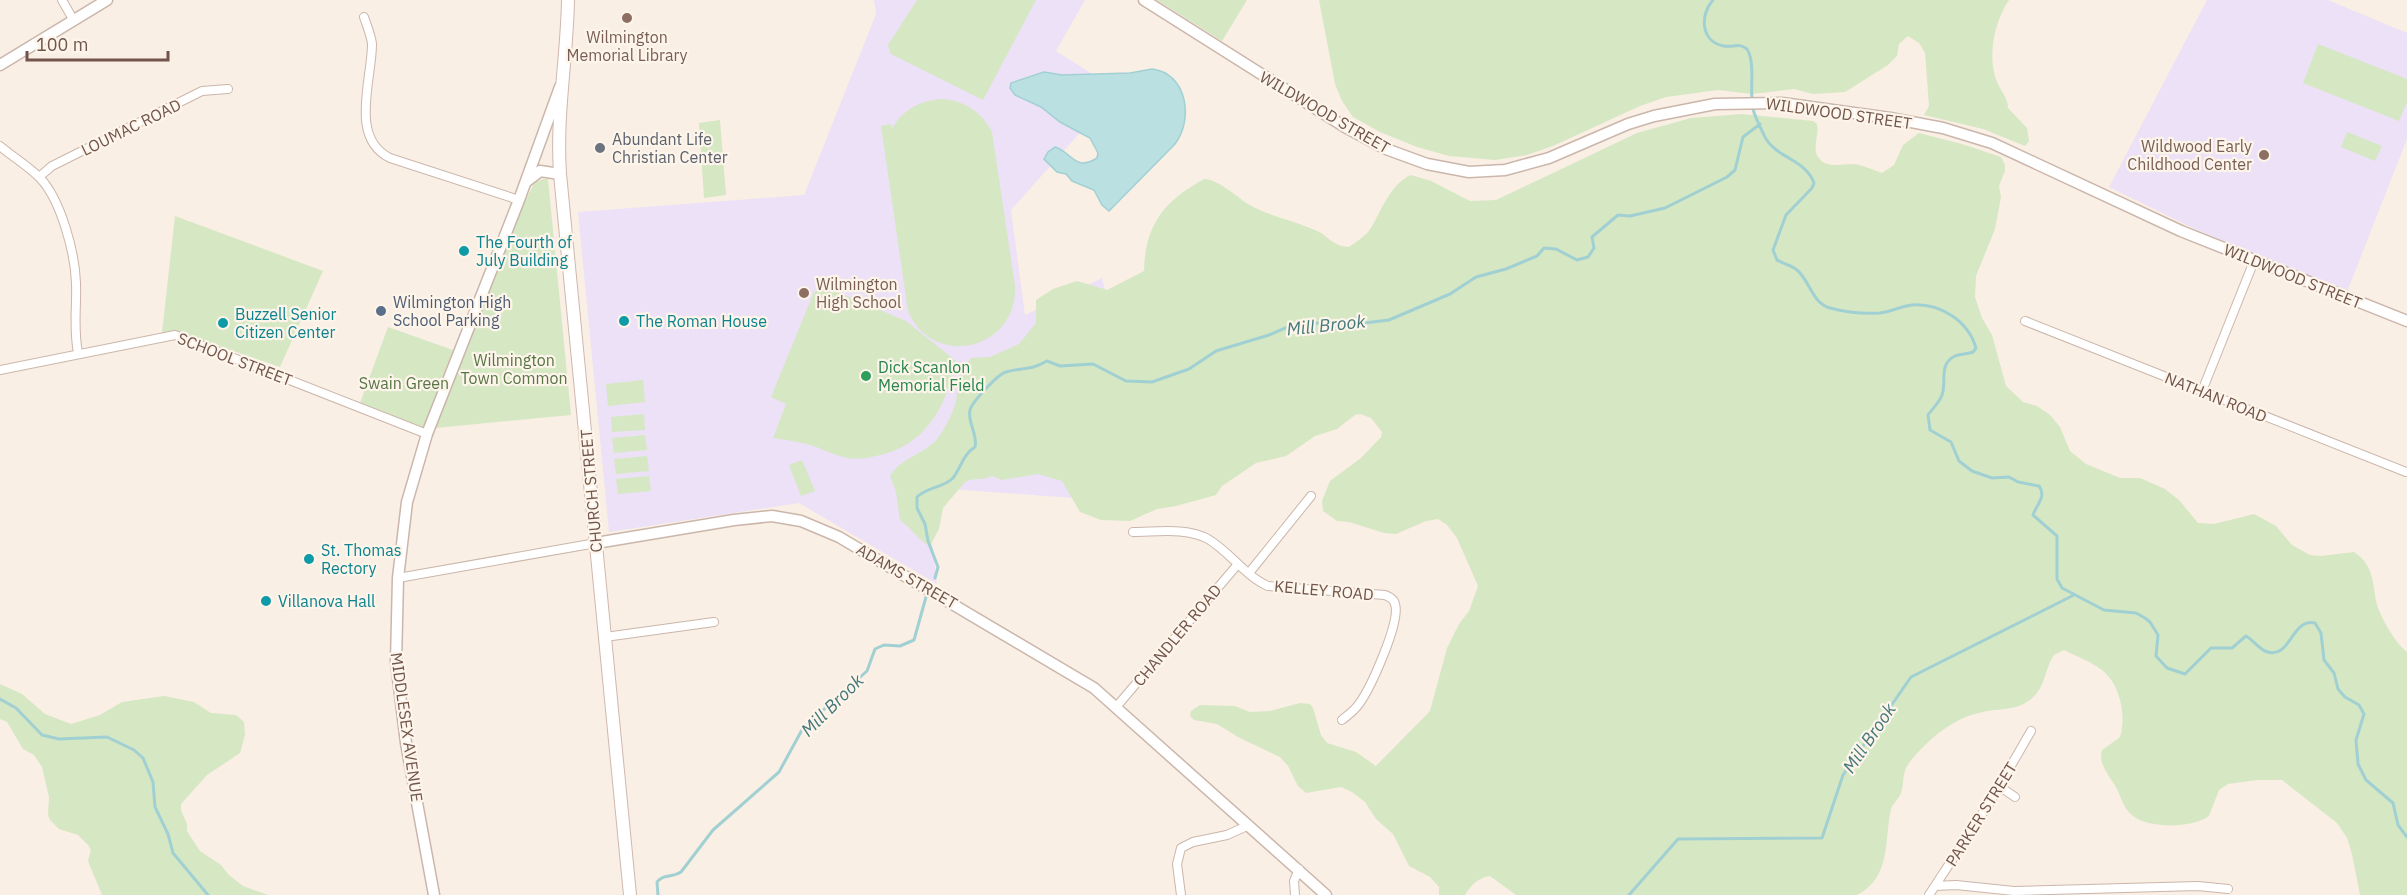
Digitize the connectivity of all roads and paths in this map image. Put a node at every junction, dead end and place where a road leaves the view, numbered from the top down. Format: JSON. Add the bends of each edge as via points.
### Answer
{"nodes":[{"id":1,"x":62,"y":0,"type":"edge"},
{"id":2,"x":107,"y":0,"type":"edge"},
{"id":3,"x":568,"y":0,"type":"edge"},
{"id":4,"x":1144,"y":0,"type":"edge"},
{"id":5,"x":364,"y":17,"type":"dead end"},
{"id":6,"x":74,"y":21,"type":"junction"},
{"id":7,"x":0,"y":65,"type":"edge"},
{"id":8,"x":560,"y":87,"type":"junction"},
{"id":9,"x":228,"y":89,"type":"dead end"},
{"id":10,"x":0,"y":146,"type":"edge"},
{"id":11,"x":560,"y":174,"type":"junction"},
{"id":12,"x":39,"y":177,"type":"junction"},
{"id":13,"x":525,"y":184,"type":"junction"},
{"id":14,"x":519,"y":200,"type":"junction"},
{"id":15,"x":2254,"y":261,"type":"junction"},
{"id":16,"x":2025,"y":321,"type":"dead end"},
{"id":17,"x":2407,"y":321,"type":"edge"},
{"id":18,"x":78,"y":353,"type":"junction"},
{"id":19,"x":0,"y":370,"type":"edge"},
{"id":20,"x":2202,"y":391,"type":"junction"},
{"id":21,"x":427,"y":434,"type":"junction"},
{"id":22,"x":2406,"y":472,"type":"edge"},
{"id":23,"x":1311,"y":496,"type":"dead end"},
{"id":24,"x":1133,"y":532,"type":"dead end"},
{"id":25,"x":596,"y":543,"type":"junction"},
{"id":26,"x":1238,"y":564,"type":"junction"},
{"id":27,"x":1249,"y":573,"type":"junction"},
{"id":28,"x":398,"y":578,"type":"junction"},
{"id":29,"x":714,"y":622,"type":"dead end"},
{"id":30,"x":605,"y":637,"type":"junction"},
{"id":31,"x":1117,"y":706,"type":"junction"},
{"id":32,"x":1342,"y":720,"type":"dead end"},
{"id":33,"x":2031,"y":731,"type":"dead end"},
{"id":34,"x":1999,"y":786,"type":"junction"},
{"id":35,"x":2015,"y":797,"type":"dead end"},
{"id":36,"x":1249,"y":825,"type":"junction"},
{"id":37,"x":1299,"y":870,"type":"junction"},
{"id":38,"x":1935,"y":886,"type":"junction"},
{"id":39,"x":2228,"y":889,"type":"dead end"},
{"id":40,"x":434,"y":895,"type":"edge"},
{"id":41,"x":630,"y":895,"type":"edge"},
{"id":42,"x":1181,"y":895,"type":"edge"},
{"id":43,"x":1295,"y":895,"type":"edge"},
{"id":44,"x":1326,"y":895,"type":"edge"},
{"id":45,"x":1929,"y":895,"type":"edge"}],
"edges":[{"from":1,"to":6,"type":"street"},
{"from":2,"to":6,"type":"street"},
{"from":3,"to":8,"type":"main road","name":"MIDDLESEX AVENUE"},
{"from":4,"to":15,"type":"street","name":"WILDWOOD STREET","via":[[1374,143],[1414,160],[1456,170],[1497,171],[1525,166],[1654,116],[1688,108],[1741,102],[1801,105],[1890,118],[1976,137]]},
{"from":5,"to":14,"type":"street","via":[[372,44],[366,125],[374,147],[390,158]]},
{"from":6,"to":7,"type":"street"},
{"from":8,"to":11,"type":"main road","name":"CHURCH STREET"},
{"from":8,"to":13,"type":"street","name":"MIDDLESEX AVENUE"},
{"from":9,"to":12,"type":"street","name":"LOUMAC ROAD","via":[[202,91],[52,165]]},
{"from":10,"to":12,"type":"street"},
{"from":11,"to":13,"type":"street","via":[[540,171]]},
{"from":11,"to":25,"type":"main road","name":"CHURCH STREET"},
{"from":12,"to":18,"type":"street","via":[[52,197],[72,257]]},
{"from":13,"to":14,"type":"street","name":"MIDDLESEX AVENUE"},
{"from":14,"to":21,"type":"street","name":"MIDDLESEX AVENUE"},
{"from":15,"to":17,"type":"street","name":"WILDWOOD STREET"},
{"from":15,"to":20,"type":"street"},
{"from":16,"to":20,"type":"street","name":"NATHAN ROAD"},
{"from":18,"to":19,"type":"street","name":"SCHOOL STREET"},
{"from":18,"to":21,"type":"street","name":"SCHOOL STREET","via":[[169,335],[183,337]]},
{"from":20,"to":22,"type":"street","name":"NATHAN ROAD"},
{"from":21,"to":28,"type":"street","name":"MIDDLESEX AVENUE","via":[[409,492]]},
{"from":23,"to":27,"type":"street"},
{"from":24,"to":26,"type":"street","name":"KELLEY ROAD","via":[[1175,532],[1202,537]]},
{"from":25,"to":28,"type":"street","name":"ADAMS STREET"},
{"from":25,"to":30,"type":"main road","name":"CHURCH STREET"},
{"from":25,"to":31,"type":"street","name":"ADAMS STREET","via":[[756,517],[801,521],[864,550],[1078,677]]},
{"from":26,"to":27,"type":"street","name":"KELLEY ROAD"},
{"from":26,"to":31,"type":"street","name":"CHANDLER ROAD"},
{"from":27,"to":32,"type":"street","name":"KELLEY ROAD","via":[[1271,586],[1385,595],[1394,601],[1395,614],[1377,672],[1358,706]]},
{"from":28,"to":40,"type":"street","name":"MIDDLESEX AVENUE","via":[[397,676]]},
{"from":29,"to":30,"type":"street"},
{"from":30,"to":41,"type":"main road","name":"CHURCH STREET"},
{"from":31,"to":36,"type":"street","name":"ADAMS STREET"},
{"from":33,"to":34,"type":"street","name":"PARKER STREET"},
{"from":34,"to":35,"type":"street"},
{"from":34,"to":38,"type":"street","name":"PARKER STREET"},
{"from":36,"to":37,"type":"street","name":"ADAMS STREET"},
{"from":36,"to":42,"type":"street","via":[[1181,848],[1177,864]]},
{"from":37,"to":43,"type":"street","via":[[1294,881]]},
{"from":37,"to":44,"type":"street","name":"ADAMS STREET"},
{"from":38,"to":39,"type":"street","via":[[2014,891],[2198,886]]},
{"from":38,"to":45,"type":"street","name":"PARKER STREET"}]}
